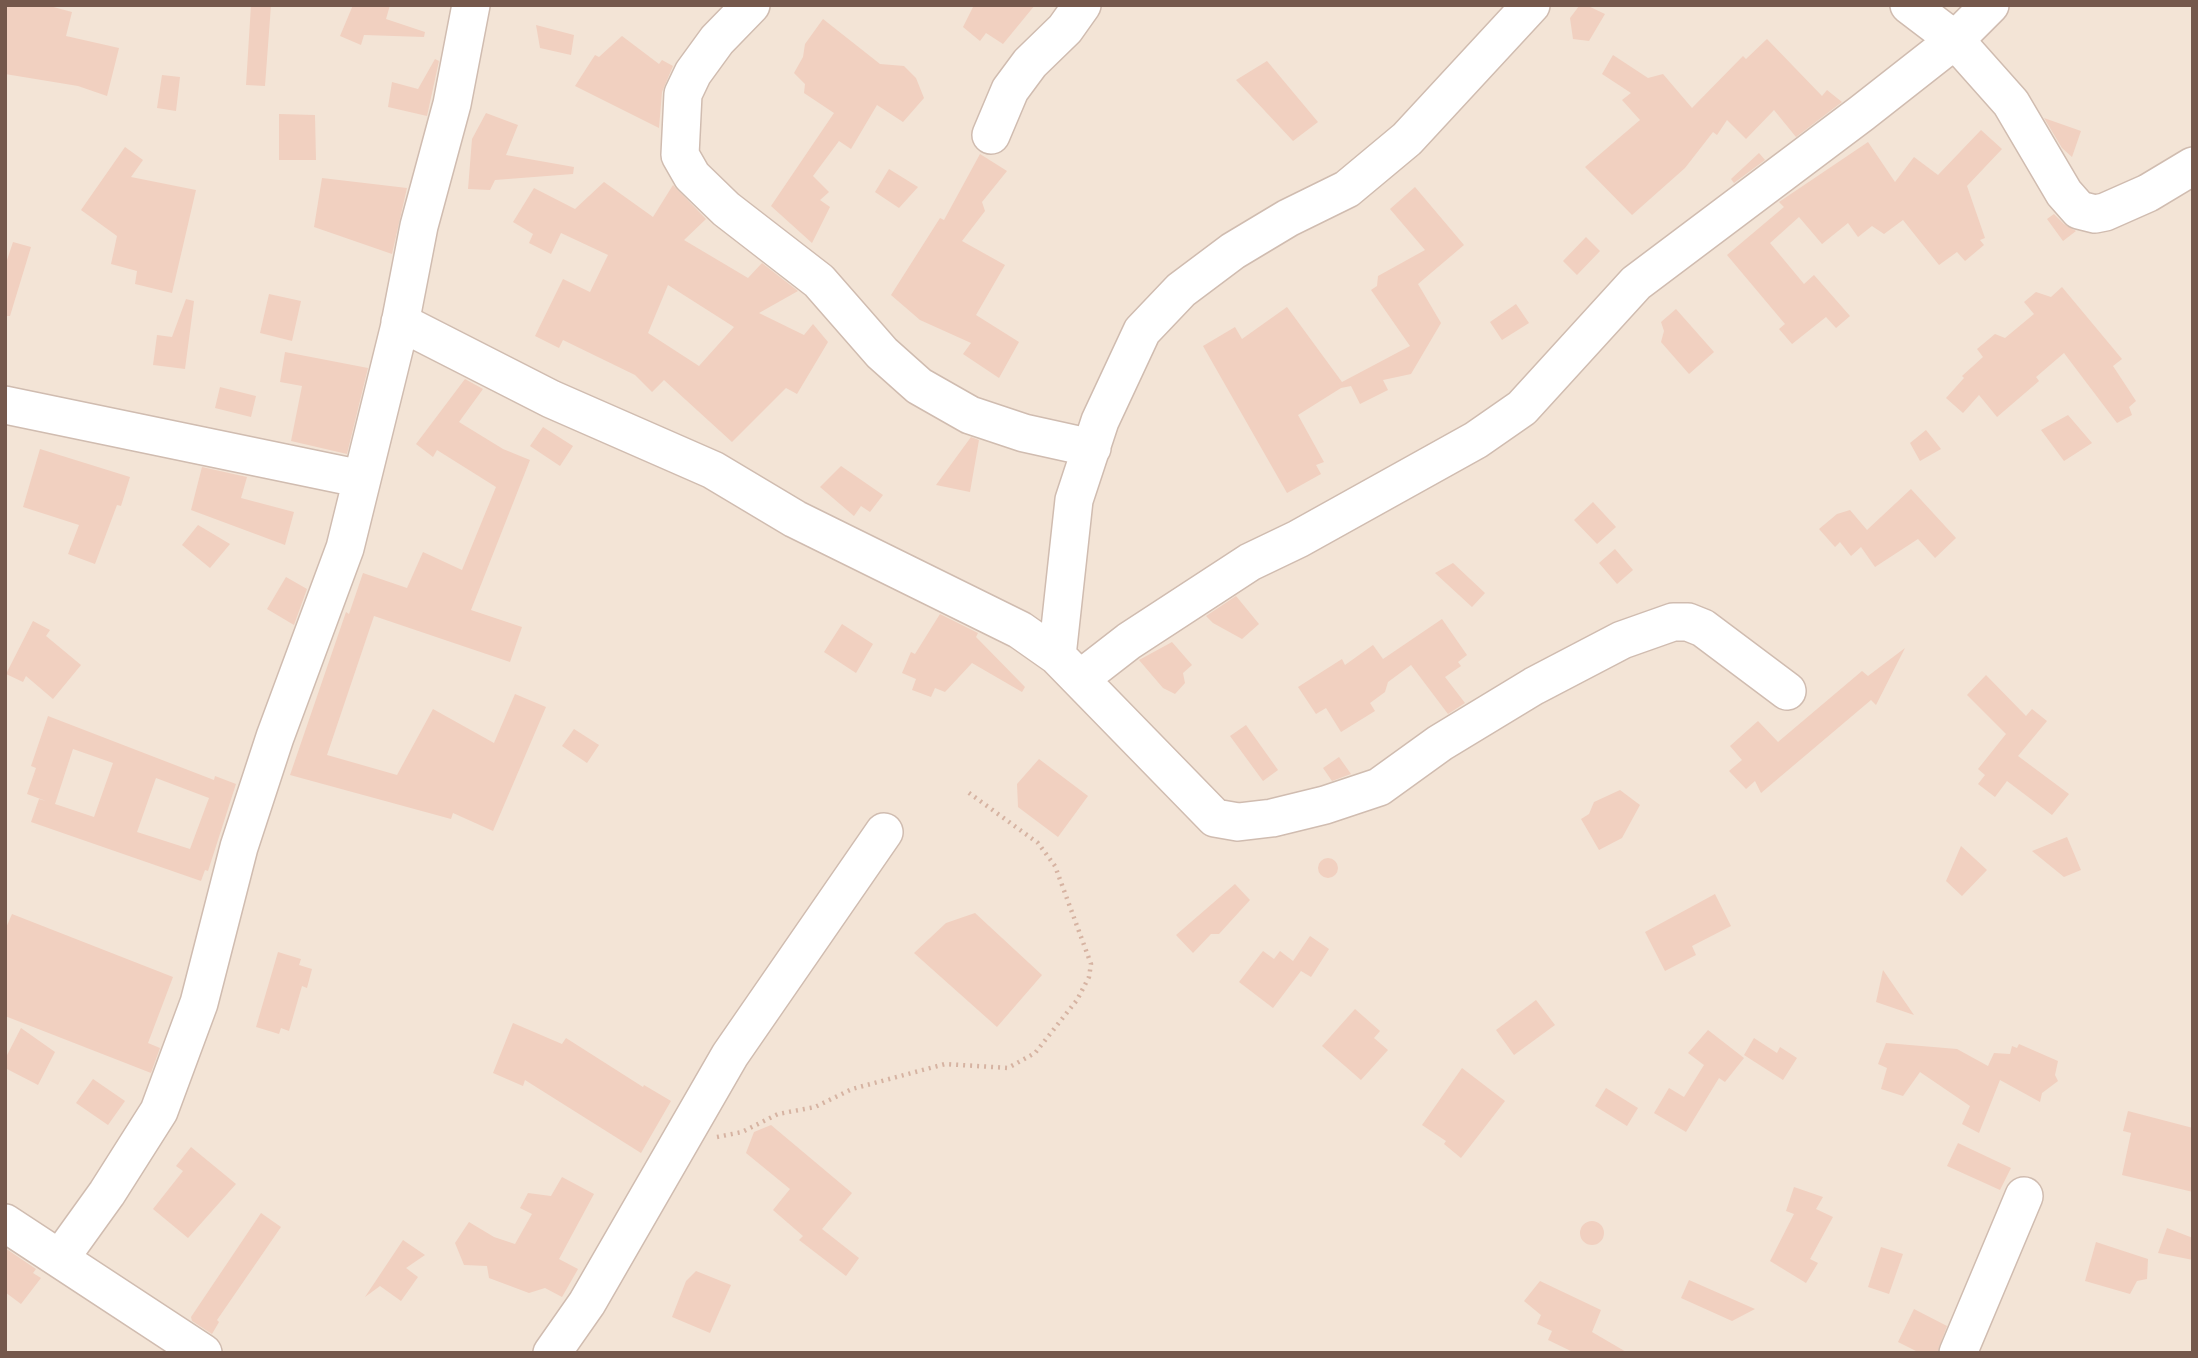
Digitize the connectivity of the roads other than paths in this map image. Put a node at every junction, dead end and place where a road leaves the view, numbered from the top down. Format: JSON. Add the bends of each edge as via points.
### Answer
{"nodes":[{"id":1,"x":471,"y":5,"type":"edge"},
{"id":2,"x":751,"y":5,"type":"edge"},
{"id":3,"x":1082,"y":5,"type":"edge"},
{"id":4,"x":1531,"y":5,"type":"edge"},
{"id":5,"x":1909,"y":5,"type":"edge"},
{"id":6,"x":1990,"y":5,"type":"edge"},
{"id":7,"x":1955,"y":40,"type":"junction"},
{"id":8,"x":991,"y":135,"type":"dead end"},
{"id":9,"x":2193,"y":166,"type":"edge"},
{"id":10,"x":400,"y":322,"type":"junction"},
{"id":11,"x":5,"y":405,"type":"edge"},
{"id":12,"x":1092,"y":448,"type":"junction"},
{"id":13,"x":362,"y":479,"type":"junction"},
{"id":14,"x":1069,"y":667,"type":"junction"},
{"id":15,"x":1787,"y":691,"type":"dead end"},
{"id":16,"x":884,"y":832,"type":"dead end"},
{"id":17,"x":2024,"y":1196,"type":"dead end"},
{"id":18,"x":5,"y":1223,"type":"edge"},
{"id":19,"x":61,"y":1256,"type":"junction"},
{"id":20,"x":203,"y":1353,"type":"edge"},
{"id":21,"x":552,"y":1353,"type":"edge"},
{"id":22,"x":1958,"y":1353,"type":"edge"}],
"edges":[{"from":1,"to":10,"type":"street"},
{"from":2,"to":12,"type":"street","via":[[717,40],[683,94],[680,155],[692,176],[726,209],[819,281],[882,353],[919,386],[970,415]]},
{"from":3,"to":8,"type":"street","via":[[1010,90]]},
{"from":4,"to":12,"type":"street","via":[[1406,139],[1347,189],[1233,251],[1181,290],[1142,331]]},
{"from":5,"to":7,"type":"street"},
{"from":6,"to":7,"type":"street"},
{"from":7,"to":9,"type":"street","via":[[2011,103],[2064,193],[2079,210],[2105,212]]},
{"from":7,"to":14,"type":"street","via":[[1636,283],[1522,408],[1476,440],[1250,562],[1129,641]]},
{"from":10,"to":13,"type":"street"},
{"from":10,"to":14,"type":"street","via":[[551,399],[713,470],[795,519],[1020,630]]},
{"from":11,"to":13,"type":"street"},
{"from":12,"to":14,"type":"street","via":[[1074,500]]},
{"from":13,"to":19,"type":"street","via":[[345,548],[239,847],[199,1003],[159,1111]]},
{"from":14,"to":15,"type":"street","via":[[1206,812],[1238,822],[1325,805],[1379,787],[1440,743],[1534,686],[1622,640],[1673,622],[1703,628]]},
{"from":16,"to":21,"type":"street","via":[[730,1055],[587,1303]]},
{"from":17,"to":22,"type":"street"},
{"from":18,"to":19,"type":"street"},
{"from":19,"to":20,"type":"street"}]}
